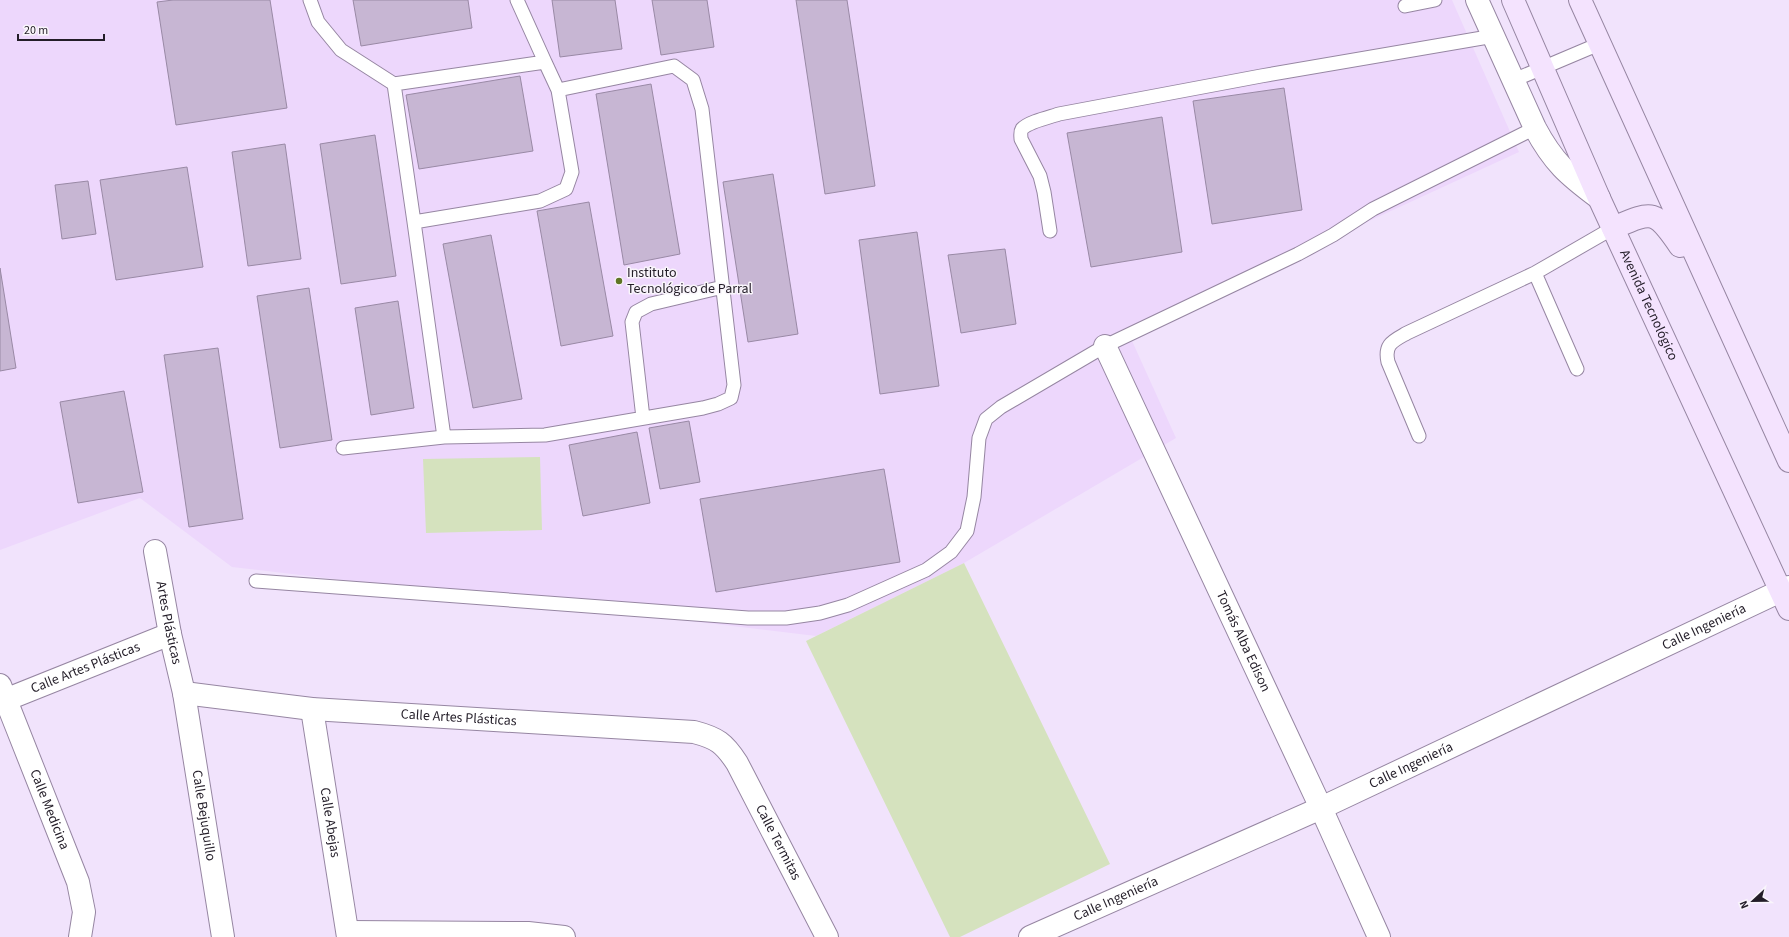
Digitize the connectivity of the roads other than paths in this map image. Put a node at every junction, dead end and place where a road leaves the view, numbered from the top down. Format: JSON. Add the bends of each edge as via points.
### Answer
{"nodes":[{"id":1,"x":310,"y":0,"type":"edge"},
{"id":2,"x":517,"y":0,"type":"edge"},
{"id":3,"x":1435,"y":0,"type":"edge"},
{"id":4,"x":1477,"y":0,"type":"edge"},
{"id":5,"x":1513,"y":0,"type":"edge"},
{"id":6,"x":1580,"y":0,"type":"edge"},
{"id":7,"x":1405,"y":6,"type":"dead end"},
{"id":8,"x":1494,"y":36,"type":"junction"},
{"id":9,"x":1598,"y":44,"type":"junction"},
{"id":10,"x":545,"y":62,"type":"junction"},
{"id":11,"x":1542,"y":68,"type":"junction"},
{"id":12,"x":1514,"y":80,"type":"junction"},
{"id":13,"x":394,"y":84,"type":"junction"},
{"id":14,"x":558,"y":90,"type":"junction"},
{"id":15,"x":1535,"y":128,"type":"junction"},
{"id":16,"x":1599,"y":198,"type":"junction"},
{"id":17,"x":414,"y":222,"type":"junction"},
{"id":18,"x":1613,"y":228,"type":"junction"},
{"id":19,"x":1050,"y":231,"type":"dead end"},
{"id":20,"x":1534,"y":273,"type":"junction"},
{"id":21,"x":723,"y":287,"type":"junction"},
{"id":22,"x":1712,"y":292,"type":"junction"},
{"id":23,"x":1105,"y":346,"type":"junction"},
{"id":24,"x":1577,"y":369,"type":"dead end"},
{"id":25,"x":643,"y":418,"type":"junction"},
{"id":26,"x":1419,"y":436,"type":"dead end"},
{"id":27,"x":444,"y":437,"type":"junction"},
{"id":28,"x":343,"y":448,"type":"dead end"},
{"id":29,"x":1789,"y":461,"type":"edge"},
{"id":30,"x":155,"y":551,"type":"dead end"},
{"id":31,"x":256,"y":581,"type":"dead end"},
{"id":32,"x":1786,"y":595,"type":"edge"},
{"id":33,"x":170,"y":634,"type":"junction"},
{"id":34,"x":184,"y":693,"type":"junction"},
{"id":35,"x":2,"y":695,"type":"edge"},
{"id":36,"x":312,"y":709,"type":"junction"},
{"id":37,"x":728,"y":749,"type":"joint"},
{"id":38,"x":1321,"y":808,"type":"junction"},
{"id":39,"x":348,"y":934,"type":"edge"},
{"id":40,"x":80,"y":937,"type":"edge"},
{"id":41,"x":223,"y":937,"type":"edge"},
{"id":42,"x":564,"y":937,"type":"edge"},
{"id":43,"x":827,"y":937,"type":"edge"},
{"id":44,"x":1030,"y":937,"type":"edge"},
{"id":45,"x":1379,"y":937,"type":"edge"}],
"edges":[{"from":1,"to":13,"type":"lane","via":[[318,22],[341,50]]},
{"from":2,"to":10,"type":"lane"},
{"from":3,"to":7,"type":"lane"},
{"from":4,"to":8,"type":"street"},
{"from":5,"to":11,"type":"main road","name":"Avenida Tecnológico"},
{"from":6,"to":9,"type":"main road"},
{"from":8,"to":12,"type":"street"},
{"from":8,"to":19,"type":"lane","via":[[1059,114],[1031,124],[1022,129],[1021,139],[1040,176]]},
{"from":9,"to":11,"type":"lane"},
{"from":9,"to":22,"type":"main road"},
{"from":10,"to":13,"type":"lane"},
{"from":10,"to":14,"type":"lane"},
{"from":11,"to":12,"type":"lane"},
{"from":11,"to":16,"type":"main road","name":"Avenida Tecnológico"},
{"from":12,"to":15,"type":"street"},
{"from":13,"to":17,"type":"lane"},
{"from":14,"to":17,"type":"lane","via":[[572,172],[566,189],[540,201]]},
{"from":14,"to":21,"type":"lane","via":[[674,66],[693,80],[702,109]]},
{"from":15,"to":16,"type":"street","via":[[1545,148],[1571,178]]},
{"from":15,"to":23,"type":"lane","via":[[1373,209],[1298,254]]},
{"from":16,"to":18,"type":"main road","name":"Avenida Tecnológico"},
{"from":17,"to":27,"type":"lane"},
{"from":18,"to":20,"type":"lane"},
{"from":18,"to":22,"type":"main road","via":[[1644,215],[1659,218]]},
{"from":18,"to":32,"type":"main road","name":"Avenida Tecnológico"},
{"from":20,"to":24,"type":"lane"},
{"from":20,"to":26,"type":"lane","via":[[1407,333],[1389,346],[1386,353],[1388,362]]},
{"from":21,"to":25,"type":"lane","via":[[650,304],[636,312],[632,322]]},
{"from":21,"to":25,"type":"lane","via":[[734,385],[731,398],[703,408]]},
{"from":22,"to":29,"type":"main road"},
{"from":23,"to":31,"type":"lane","via":[[1022,393],[986,419],[979,438],[974,497],[966,531],[951,552],[926,570],[897,584],[848,605],[820,613],[786,618],[748,618]]},
{"from":23,"to":38,"type":"street","name":"Tomás Alba Edison"},
{"from":25,"to":27,"type":"lane","via":[[545,435]]},
{"from":27,"to":28,"type":"lane"},
{"from":30,"to":33,"type":"street","name":"Artes Plásticas"},
{"from":32,"to":38,"type":"street","name":"Calle Ingeniería"},
{"from":33,"to":34,"type":"street","name":"Artes Plásticas"},
{"from":33,"to":35,"type":"street","name":"Calle Artes Plásticas"},
{"from":34,"to":36,"type":"street","name":"Calle Artes Plásticas"},
{"from":34,"to":41,"type":"street","name":"Calle Bejuquillo"},
{"from":35,"to":40,"type":"street","name":"Calle Medicina","via":[[78,882],[84,912]]},
{"from":36,"to":37,"type":"street","name":"Calle Artes Plásticas","via":[[694,732],[715,738]]},
{"from":36,"to":39,"type":"street","name":"Calle Abejas"},
{"from":37,"to":43,"type":"street","name":"Calle Termitas"},
{"from":38,"to":44,"type":"street","name":"Calle Ingeniería"},
{"from":38,"to":45,"type":"street","name":"Tomás Alba Edison"},
{"from":39,"to":42,"type":"street","via":[[528,932]]}]}
